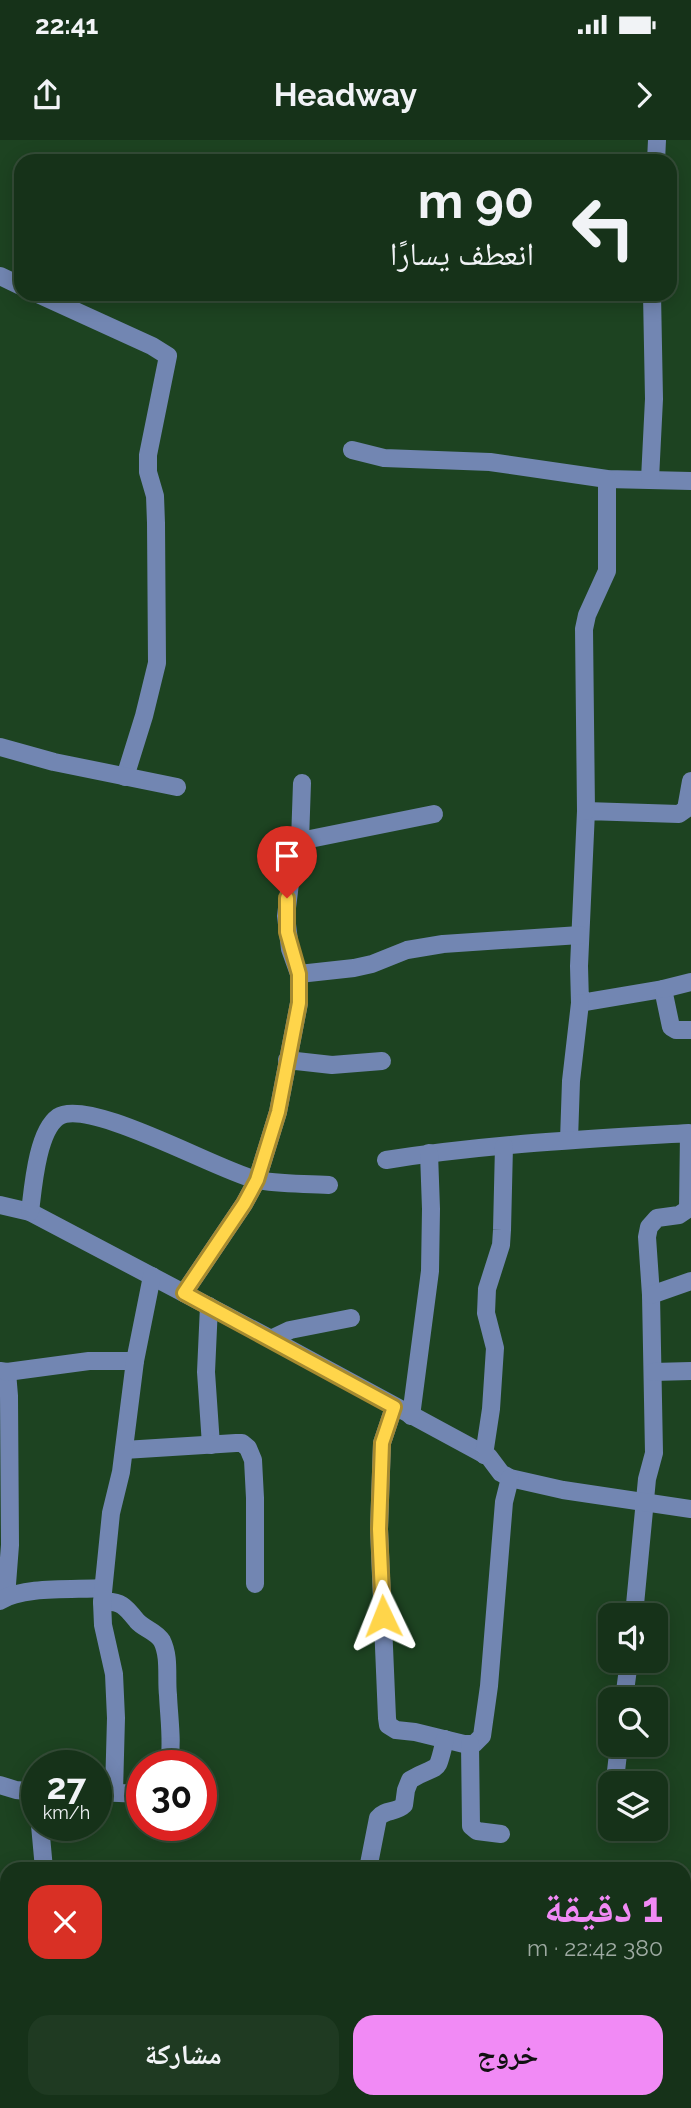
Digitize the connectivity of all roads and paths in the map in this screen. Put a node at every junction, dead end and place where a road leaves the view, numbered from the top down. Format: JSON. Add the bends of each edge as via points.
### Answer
{"nodes":[{"id":1,"x":53,"y":301,"type":"edge"},
{"id":2,"x":652,"y":301,"type":"edge"},
{"id":3,"x":352,"y":450,"type":"dead end"},
{"id":4,"x":607,"y":479,"type":"junction"},
{"id":5,"x":650,"y":479,"type":"junction"},
{"id":6,"x":691,"y":481,"type":"edge"},
{"id":7,"x":0,"y":747,"type":"edge"},
{"id":8,"x":125,"y":777,"type":"junction"},
{"id":9,"x":691,"y":781,"type":"edge"},
{"id":10,"x":302,"y":783,"type":"dead end"},
{"id":11,"x":177,"y":787,"type":"dead end"},
{"id":12,"x":586,"y":811,"type":"junction"},
{"id":13,"x":434,"y":814,"type":"dead end"},
{"id":14,"x":300,"y":841,"type":"junction"},
{"id":15,"x":580,"y":935,"type":"junction"},
{"id":16,"x":299,"y":974,"type":"junction"},
{"id":17,"x":691,"y":982,"type":"edge"},
{"id":18,"x":663,"y":989,"type":"junction"},
{"id":19,"x":580,"y":1003,"type":"junction"},
{"id":20,"x":691,"y":1030,"type":"edge"},
{"id":21,"x":287,"y":1060,"type":"junction"},
{"id":22,"x":382,"y":1061,"type":"dead end"},
{"id":23,"x":690,"y":1133,"type":"edge"},
{"id":24,"x":569,"y":1140,"type":"junction"},
{"id":25,"x":504,"y":1146,"type":"junction"},
{"id":26,"x":429,"y":1153,"type":"junction"},
{"id":27,"x":386,"y":1160,"type":"dead end"},
{"id":28,"x":257,"y":1180,"type":"junction"},
{"id":29,"x":328,"y":1185,"type":"dead end"},
{"id":30,"x":0,"y":1205,"type":"edge"},
{"id":31,"x":30,"y":1212,"type":"junction"},
{"id":32,"x":152,"y":1276,"type":"junction"},
{"id":33,"x":691,"y":1281,"type":"edge"},
{"id":34,"x":184,"y":1293,"type":"junction"},
{"id":35,"x":651,"y":1295,"type":"junction"},
{"id":36,"x":209,"y":1306,"type":"junction"},
{"id":37,"x":351,"y":1318,"type":"dead end"},
{"id":38,"x":271,"y":1339,"type":"junction"},
{"id":39,"x":135,"y":1361,"type":"junction"},
{"id":40,"x":691,"y":1371,"type":"edge"},
{"id":41,"x":3,"y":1372,"type":"edge"},
{"id":42,"x":653,"y":1372,"type":"junction"},
{"id":43,"x":394,"y":1407,"type":"junction"},
{"id":44,"x":411,"y":1416,"type":"junction"},
{"id":45,"x":211,"y":1445,"type":"junction"},
{"id":46,"x":124,"y":1450,"type":"junction"},
{"id":47,"x":484,"y":1455,"type":"junction"},
{"id":48,"x":510,"y":1478,"type":"junction"},
{"id":49,"x":645,"y":1502,"type":"junction"},
{"id":50,"x":691,"y":1510,"type":"edge"},
{"id":51,"x":255,"y":1584,"type":"dead end"},
{"id":52,"x":102,"y":1595,"type":"junction"},
{"id":53,"x":3,"y":1599,"type":"edge"},
{"id":54,"x":635,"y":1603,"type":"edge"},
{"id":55,"x":445,"y":1739,"type":"junction"},
{"id":56,"x":470,"y":1744,"type":"junction"},
{"id":57,"x":111,"y":1750,"type":"edge"},
{"id":58,"x":171,"y":1750,"type":"edge"},
{"id":59,"x":0,"y":1785,"type":"edge"},
{"id":60,"x":21,"y":1790,"type":"edge"},
{"id":61,"x":501,"y":1833,"type":"dead end"},
{"id":62,"x":41,"y":1841,"type":"edge"},
{"id":63,"x":43,"y":1862,"type":"edge"},
{"id":64,"x":369,"y":1862,"type":"edge"}],
"edges":[{"from":1,"to":8,"type":"street","via":[[168,356],[148,455],[155,496],[157,663]]},
{"from":2,"to":5,"type":"street"},
{"from":3,"to":4,"type":"street","via":[[384,457],[490,462]]},
{"from":4,"to":5,"type":"street"},
{"from":4,"to":12,"type":"street","via":[[607,571],[584,629]]},
{"from":5,"to":6,"type":"street"},
{"from":7,"to":8,"type":"street"},
{"from":8,"to":11,"type":"street"},
{"from":9,"to":12,"type":"street","via":[[686,809],[679,814]]},
{"from":10,"to":14,"type":"street"},
{"from":12,"to":15,"type":"street"},
{"from":13,"to":14,"type":"street"},
{"from":14,"to":16,"type":"street","via":[[286,916]]},
{"from":15,"to":16,"type":"street","via":[[443,944],[407,950],[354,968]]},
{"from":15,"to":19,"type":"street"},
{"from":16,"to":21,"type":"street","via":[[299,1003]]},
{"from":17,"to":18,"type":"street"},
{"from":18,"to":19,"type":"street"},
{"from":18,"to":20,"type":"street","via":[[671,1027]]},
{"from":19,"to":24,"type":"street"},
{"from":21,"to":22,"type":"street","via":[[332,1065]]},
{"from":21,"to":28,"type":"street","via":[[278,1112]]},
{"from":23,"to":24,"type":"street"},
{"from":23,"to":35,"type":"street","via":[[688,1209],[657,1218],[649,1227]]},
{"from":24,"to":25,"type":"street"},
{"from":25,"to":26,"type":"street"},
{"from":25,"to":47,"type":"street","via":[[502,1237],[487,1289],[486,1313],[495,1348]]},
{"from":26,"to":27,"type":"street"},
{"from":26,"to":44,"type":"street","via":[[430,1271]]},
{"from":28,"to":29,"type":"street"},
{"from":28,"to":31,"type":"street","via":[[228,1172],[143,1132],[65,1114],[52,1123],[43,1142]]},
{"from":28,"to":34,"type":"street"},
{"from":30,"to":31,"type":"street"},
{"from":31,"to":32,"type":"street"},
{"from":32,"to":34,"type":"street"},
{"from":32,"to":39,"type":"street"},
{"from":33,"to":35,"type":"street"},
{"from":34,"to":36,"type":"street"},
{"from":35,"to":42,"type":"street"},
{"from":36,"to":38,"type":"street"},
{"from":36,"to":45,"type":"street","via":[[206,1372]]},
{"from":37,"to":38,"type":"street","via":[[290,1330]]},
{"from":38,"to":43,"type":"street"},
{"from":39,"to":41,"type":"street","via":[[89,1361]]},
{"from":39,"to":46,"type":"street"},
{"from":40,"to":42,"type":"street"},
{"from":41,"to":53,"type":"street","via":[[10,1545]]},
{"from":42,"to":49,"type":"street","via":[[654,1453]]},
{"from":43,"to":44,"type":"street"},
{"from":43,"to":55,"type":"street","via":[[382,1443],[379,1529],[387,1718],[392,1729]]},
{"from":44,"to":47,"type":"street"},
{"from":45,"to":46,"type":"street"},
{"from":45,"to":51,"type":"street","via":[[242,1443],[253,1460]]},
{"from":46,"to":52,"type":"street"},
{"from":47,"to":48,"type":"street"},
{"from":48,"to":49,"type":"street"},
{"from":48,"to":56,"type":"street","via":[[485,1718],[482,1736]]},
{"from":49,"to":50,"type":"street"},
{"from":49,"to":54,"type":"street"},
{"from":52,"to":53,"type":"street","via":[[37,1592]]},
{"from":52,"to":57,"type":"street","via":[[103,1625],[114,1674],[116,1718]]},
{"from":52,"to":58,"type":"street","via":[[127,1606],[162,1642]]},
{"from":55,"to":56,"type":"street"},
{"from":55,"to":64,"type":"street","via":[[439,1766],[410,1780],[404,1805],[378,1818]]},
{"from":56,"to":61,"type":"street","via":[[471,1826],[477,1831]]},
{"from":59,"to":60,"type":"street"},
{"from":62,"to":63,"type":"street"}]}
